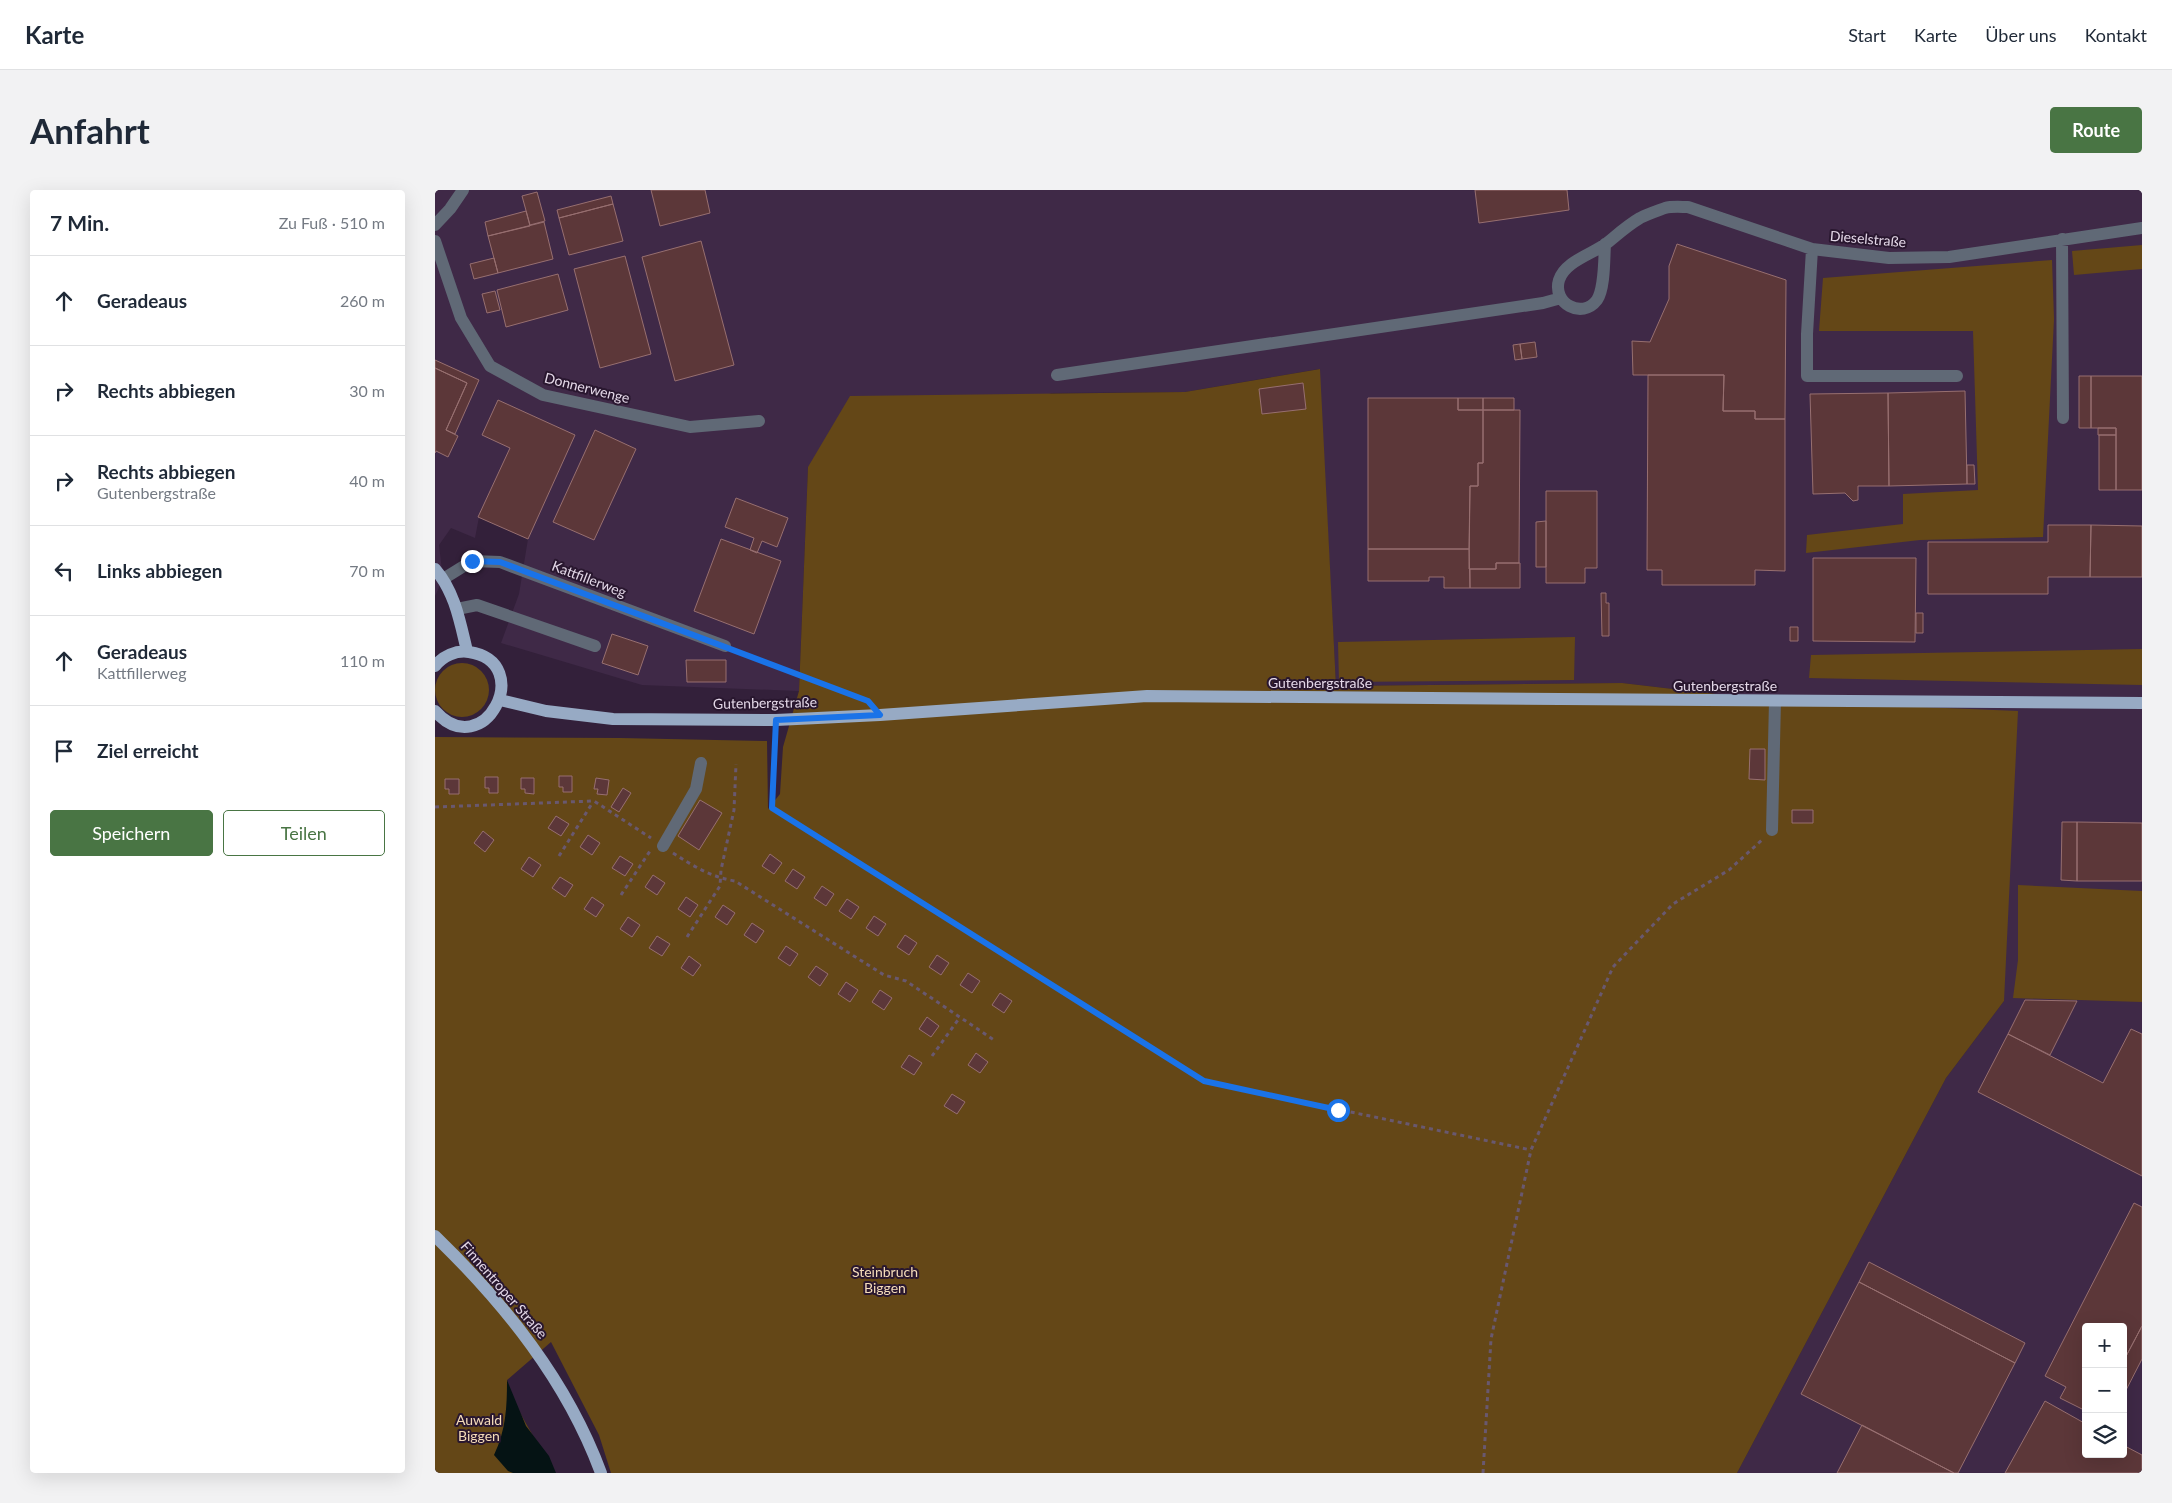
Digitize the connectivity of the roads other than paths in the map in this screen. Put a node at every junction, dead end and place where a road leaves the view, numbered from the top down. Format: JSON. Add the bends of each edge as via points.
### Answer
{"nodes":[{"id":1,"x":463,"y":190,"type":"edge"},
{"id":2,"x":435,"y":225,"type":"edge"},
{"id":3,"x":2142,"y":228,"type":"edge"},
{"id":4,"x":2062,"y":239,"type":"junction"},
{"id":5,"x":435,"y":241,"type":"edge"},
{"id":6,"x":1605,"y":244,"type":"junction"},
{"id":7,"x":1812,"y":249,"type":"junction"},
{"id":8,"x":1561,"y":298,"type":"junction"},
{"id":9,"x":1057,"y":376,"type":"dead end"},
{"id":10,"x":1957,"y":376,"type":"dead end"},
{"id":11,"x":2063,"y":418,"type":"dead end"},
{"id":12,"x":759,"y":421,"type":"dead end"},
{"id":13,"x":439,"y":574,"type":"edge"},
{"id":14,"x":457,"y":609,"type":"junction"},
{"id":15,"x":595,"y":646,"type":"dead end"},
{"id":16,"x":725,"y":646,"type":"road end"},
{"id":17,"x":467,"y":651,"type":"junction"},
{"id":18,"x":435,"y":666,"type":"edge"},
{"id":19,"x":500,"y":700,"type":"junction"},
{"id":20,"x":1775,"y":701,"type":"junction"},
{"id":21,"x":2142,"y":702,"type":"edge"},
{"id":22,"x":435,"y":711,"type":"edge"},
{"id":23,"x":701,"y":763,"type":"dead end"},
{"id":24,"x":1772,"y":830,"type":"road end"},
{"id":25,"x":660,"y":844,"type":"road end"},
{"id":26,"x":435,"y":1236,"type":"edge"},
{"id":27,"x":601,"y":1473,"type":"edge"}],
"edges":[{"from":1,"to":2,"type":"street"},
{"from":3,"to":4,"type":"street","name":"Dieselstraße"},
{"from":4,"to":7,"type":"street","name":"Dieselstraße","via":[[1949,257],[1889,258]]},
{"from":4,"to":11,"type":"street"},
{"from":5,"to":12,"type":"street","name":"Donnerwenge","via":[[461,318],[491,366],[543,395],[691,427]]},
{"from":6,"to":7,"type":"street","name":"Dieselstraße","via":[[1641,218],[1668,207],[1688,207]]},
{"from":6,"to":8,"type":"street","name":"Dieselstraße","via":[[1564,272],[1559,280]]},
{"from":6,"to":8,"type":"street","via":[[1602,283],[1597,300],[1578,309],[1571,308]]},
{"from":7,"to":10,"type":"street","via":[[1807,376]]},
{"from":8,"to":9,"type":"street"},
{"from":13,"to":14,"type":"main road"},
{"from":13,"to":16,"type":"street","name":"Kattfillerweg","via":[[472,561],[500,562]]},
{"from":14,"to":15,"type":"street","via":[[477,606]]},
{"from":14,"to":17,"type":"main road"},
{"from":17,"to":18,"type":"main road","via":[[455,652]]},
{"from":17,"to":19,"type":"main road","via":[[483,656],[495,667],[502,688]]},
{"from":19,"to":20,"type":"main road","name":"Gutenbergstraße","via":[[546,711],[613,719],[776,720],[1147,696]]},
{"from":19,"to":22,"type":"main road","via":[[486,719],[475,724],[451,724]]},
{"from":20,"to":21,"type":"main road","name":"Gutenbergstraße"},
{"from":20,"to":24,"type":"street"},
{"from":23,"to":25,"type":"street","via":[[696,789]]},
{"from":26,"to":27,"type":"main road","name":"Finnentroper Straße","via":[[528,1338],[571,1408]]}]}
